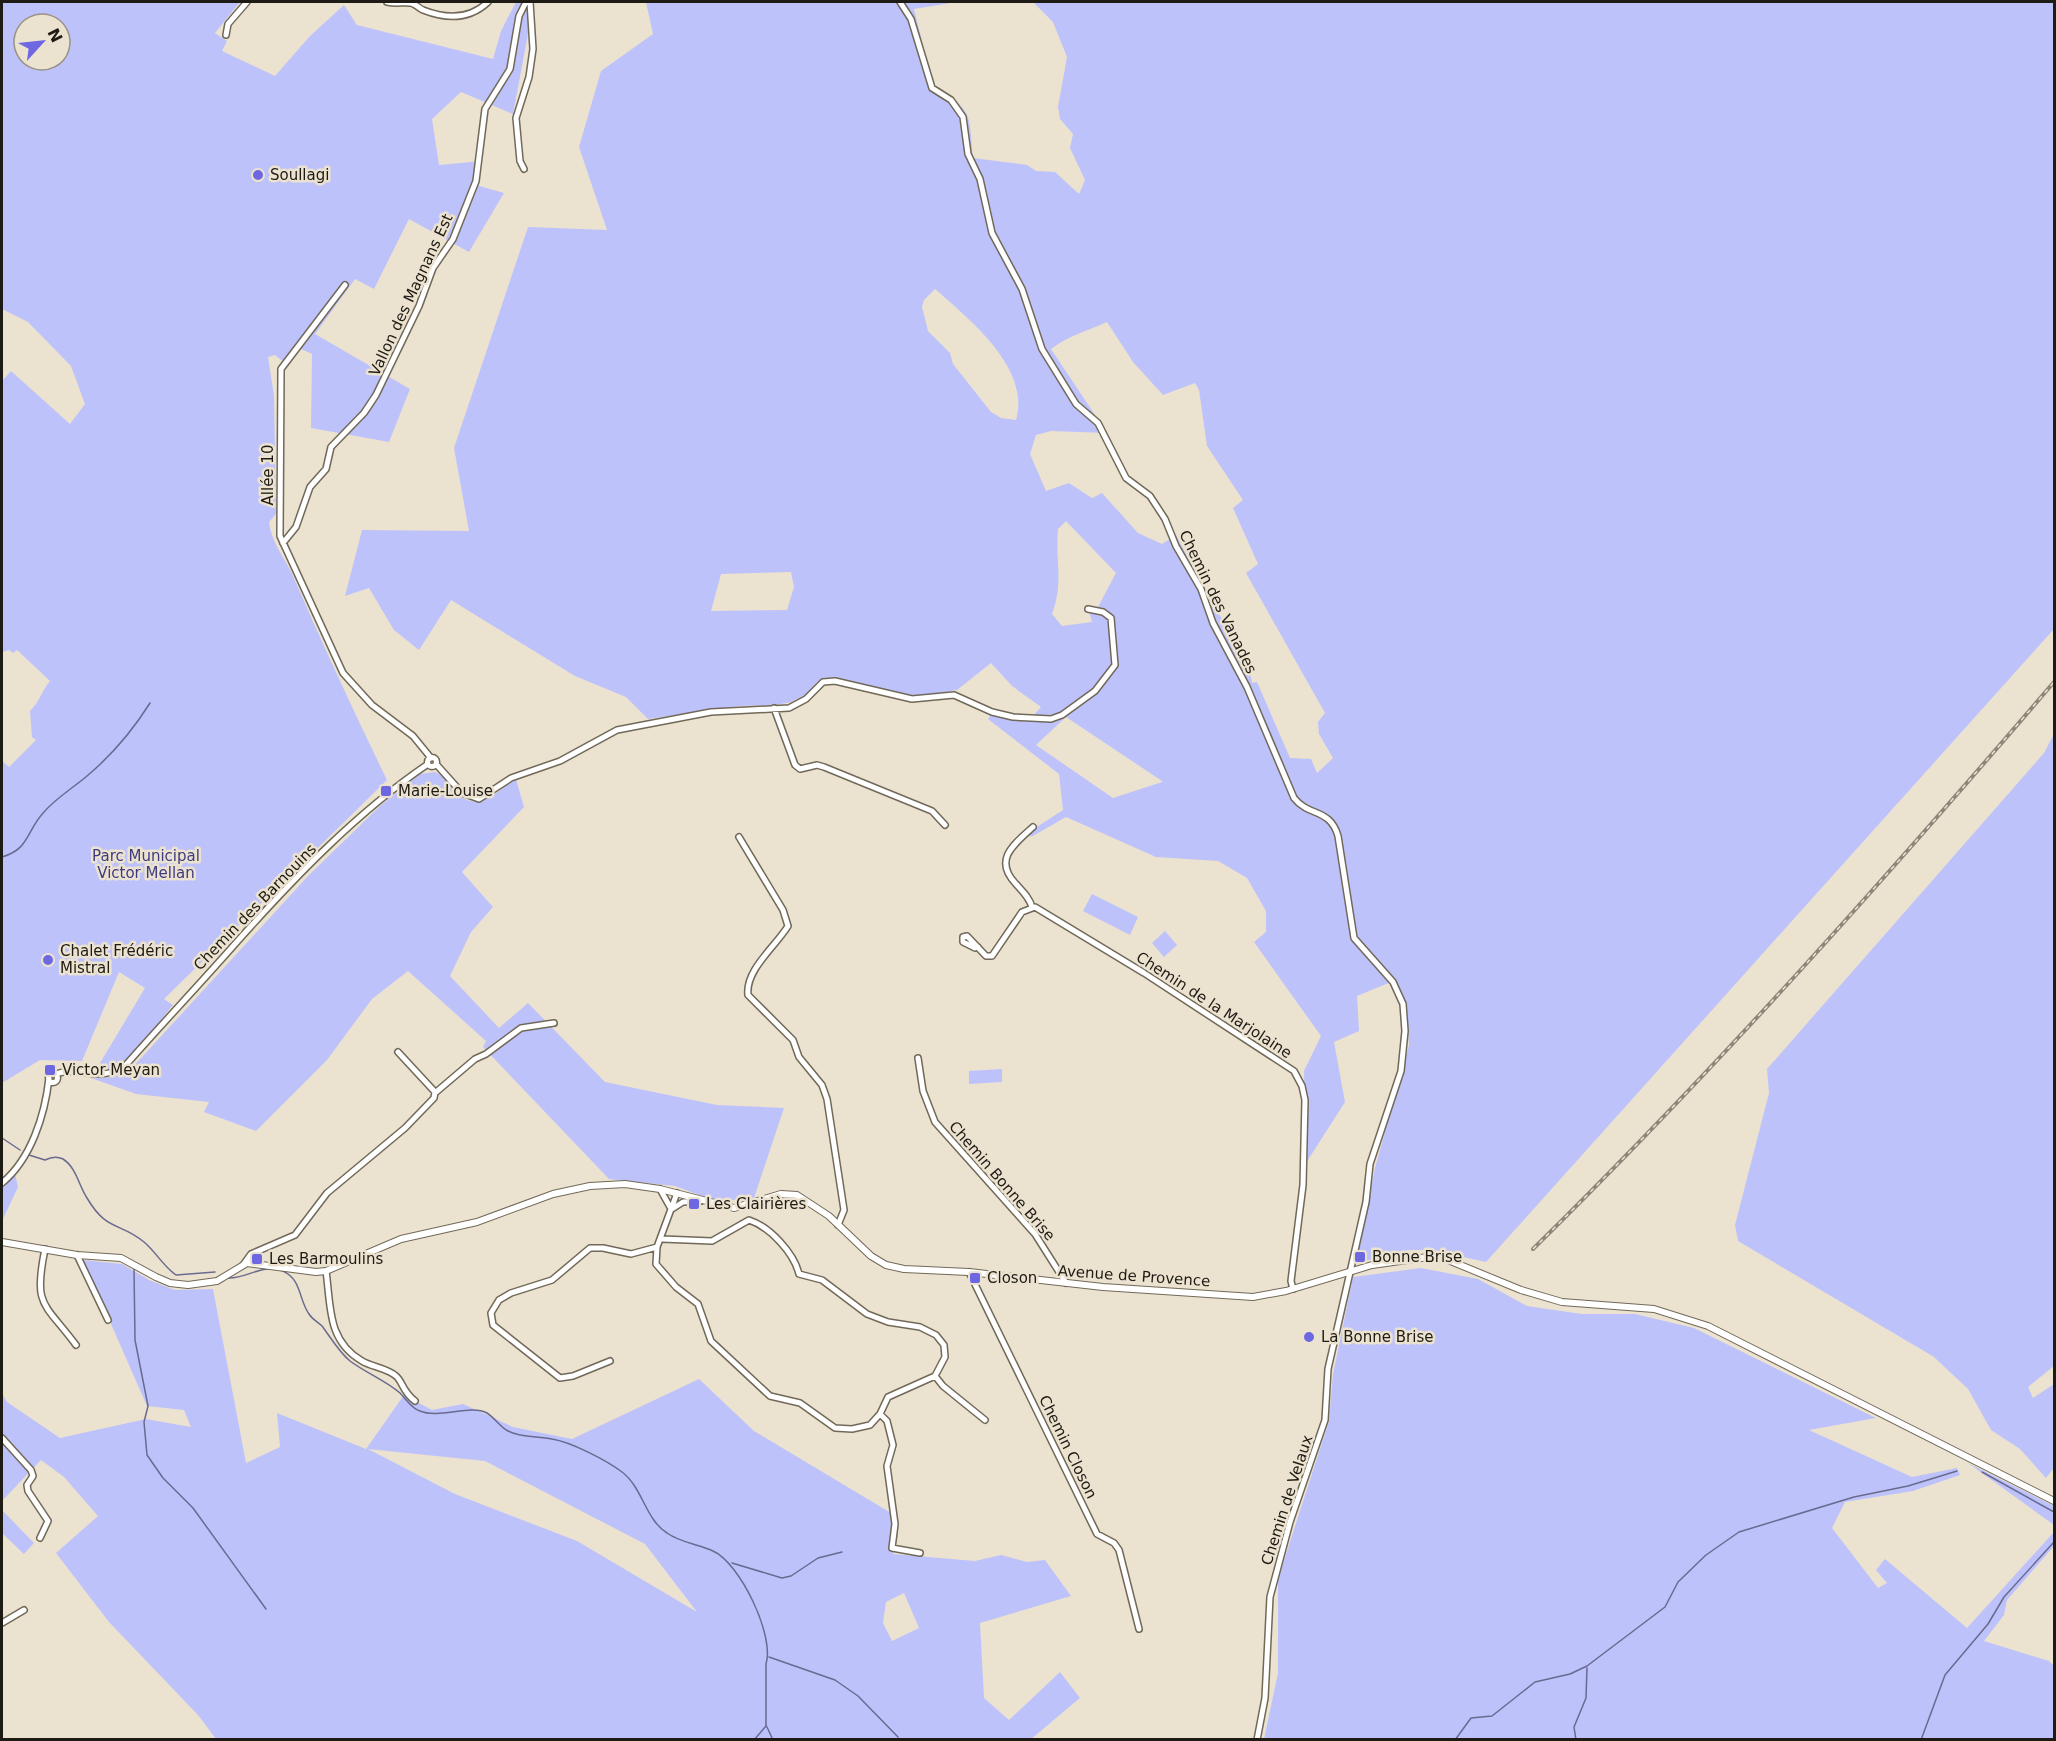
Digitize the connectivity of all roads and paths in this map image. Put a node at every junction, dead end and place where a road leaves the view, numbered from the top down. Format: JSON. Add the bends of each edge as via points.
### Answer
{"nodes":[{"id":1,"x":247,"y":2,"type":"edge"},
{"id":2,"x":387,"y":2,"type":"edge"},
{"id":3,"x":410,"y":2,"type":"edge"},
{"id":4,"x":488,"y":2,"type":"edge"},
{"id":5,"x":528,"y":2,"type":"edge"},
{"id":6,"x":900,"y":2,"type":"edge"},
{"id":7,"x":226,"y":35,"type":"dead end"},
{"id":8,"x":524,"y":169,"type":"dead end"},
{"id":9,"x":345,"y":285,"type":"dead end"},
{"id":10,"x":283,"y":543,"type":"junction"},
{"id":11,"x":1088,"y":609,"type":"dead end"},
{"id":12,"x":774,"y":708,"type":"junction"},
{"id":13,"x":431,"y":758,"type":"junction"},
{"id":14,"x":428,"y":764,"type":"junction"},
{"id":15,"x":436,"y":764,"type":"junction"},
{"id":16,"x":945,"y":825,"type":"dead end"},
{"id":17,"x":1033,"y":827,"type":"dead end"},
{"id":18,"x":739,"y":837,"type":"dead end"},
{"id":19,"x":1032,"y":907,"type":"junction"},
{"id":20,"x":978,"y":947,"type":"dead end"},
{"id":21,"x":554,"y":1023,"type":"dead end"},
{"id":22,"x":398,"y":1052,"type":"dead end"},
{"id":23,"x":918,"y":1058,"type":"dead end"},
{"id":24,"x":435,"y":1093,"type":"junction"},
{"id":25,"x":2,"y":1183,"type":"edge"},
{"id":26,"x":660,"y":1189,"type":"junction"},
{"id":27,"x":677,"y":1193,"type":"junction"},
{"id":28,"x":701,"y":1201,"type":"junction"},
{"id":29,"x":670,"y":1210,"type":"junction"},
{"id":30,"x":838,"y":1225,"type":"junction"},
{"id":31,"x":662,"y":1239,"type":"junction"},
{"id":32,"x":2,"y":1242,"type":"edge"},
{"id":33,"x":657,"y":1247,"type":"junction"},
{"id":34,"x":45,"y":1249,"type":"junction"},
{"id":35,"x":77,"y":1255,"type":"junction"},
{"id":36,"x":243,"y":1264,"type":"junction"},
{"id":37,"x":326,"y":1271,"type":"junction"},
{"id":38,"x":1350,"y":1271,"type":"junction"},
{"id":39,"x":969,"y":1272,"type":"junction"},
{"id":40,"x":1066,"y":1283,"type":"junction"},
{"id":41,"x":1293,"y":1289,"type":"junction"},
{"id":42,"x":108,"y":1320,"type":"dead end"},
{"id":43,"x":76,"y":1345,"type":"dead end"},
{"id":44,"x":610,"y":1361,"type":"dead end"},
{"id":45,"x":935,"y":1376,"type":"junction"},
{"id":46,"x":415,"y":1401,"type":"dead end"},
{"id":47,"x":880,"y":1414,"type":"junction"},
{"id":48,"x":985,"y":1420,"type":"dead end"},
{"id":49,"x":2,"y":1438,"type":"edge"},
{"id":50,"x":2055,"y":1501,"type":"edge"},
{"id":51,"x":40,"y":1538,"type":"dead end"},
{"id":52,"x":921,"y":1553,"type":"dead end"},
{"id":53,"x":24,"y":1610,"type":"dead end"},
{"id":54,"x":2,"y":1623,"type":"edge"},
{"id":55,"x":1140,"y":1629,"type":"dead end"},
{"id":56,"x":1257,"y":1740,"type":"edge"}],
"edges":[{"from":1,"to":7,"type":"street","via":[[228,24]]},
{"from":2,"to":3,"type":"street"},
{"from":3,"to":4,"type":"street","via":[[435,13],[461,16]]},
{"from":5,"to":8,"type":"street","via":[[533,49],[530,77],[516,118]]},
{"from":5,"to":10,"type":"street","name":"Vallon des Magnans Est","via":[[516,27],[510,69],[485,109],[476,181],[453,239],[433,268],[376,395],[331,447],[326,469],[310,487],[296,527]]},
{"from":6,"to":38,"type":"street","name":"Chemin des Vanades","via":[[912,19],[932,88],[956,105],[963,117],[968,154],[980,179],[992,233],[1022,289],[1042,349],[1076,404],[1098,423],[1126,478],[1150,496],[1165,519],[1247,687],[1294,798],[1302,808],[1324,815],[1333,823],[1354,938],[1393,982],[1403,1004],[1401,1071],[1370,1164],[1366,1202]]},
{"from":9,"to":10,"type":"street","name":"Allée 10","via":[[280,369],[282,491],[278,529]]},
{"from":10,"to":13,"type":"street","name":"Allée 10","via":[[343,673]]},
{"from":11,"to":12,"type":"street","via":[[1111,618],[1115,665],[1095,691],[1055,719],[1013,717],[954,695],[912,699],[835,681],[823,682],[806,699],[789,708]]},
{"from":12,"to":15,"type":"street","via":[[711,712],[628,727],[560,761],[511,778],[479,799],[462,793]]},
{"from":12,"to":16,"type":"street","via":[[795,765],[800,769],[817,765],[932,811]]},
{"from":13,"to":14,"type":"street","name":"Chemin des Barnouins"},
{"from":13,"to":15,"type":"street"},
{"from":14,"to":15,"type":"street"},
{"from":14,"to":25,"type":"street","name":"Chemin des Barnouins","via":[[398,784],[309,865],[125,1066],[113,1074],[54,1078],[43,1118],[14,1171]]},
{"from":17,"to":19,"type":"street","via":[[1007,854],[1005,863],[1007,873]]},
{"from":18,"to":30,"type":"street","via":[[783,910],[788,926],[760,960],[748,985],[748,995],[792,1040],[799,1057],[822,1085],[844,1210]]},
{"from":19,"to":20,"type":"street","via":[[1022,912],[992,956],[986,956]]},
{"from":19,"to":41,"type":"street","name":"Chemin de la Marjolaine","via":[[1067,924],[1144,973],[1299,1078],[1305,1100],[1304,1185]]},
{"from":21,"to":24,"type":"street","via":[[521,1028],[475,1059]]},
{"from":22,"to":24,"type":"street"},
{"from":23,"to":40,"type":"street","name":"Chemin Bonne Brise","via":[[923,1091],[935,1122],[1035,1234]]},
{"from":24,"to":36,"type":"street","via":[[405,1128],[327,1193],[295,1235],[251,1254]]},
{"from":26,"to":27,"type":"street","name":"Avenue de Provence"},
{"from":26,"to":29,"type":"street","via":[[670,1203]]},
{"from":26,"to":37,"type":"street","name":"Avenue de Provence","via":[[625,1184],[554,1194],[477,1222],[401,1239]]},
{"from":27,"to":28,"type":"street","name":"Avenue de Provence"},
{"from":27,"to":29,"type":"street"},
{"from":28,"to":29,"type":"street","via":[[684,1202]]},
{"from":28,"to":30,"type":"street","name":"Avenue de Provence","via":[[734,1208],[781,1194],[797,1195]]},
{"from":29,"to":31,"type":"street"},
{"from":30,"to":39,"type":"street","name":"Avenue de Provence","via":[[886,1265]]},
{"from":31,"to":33,"type":"street"},
{"from":31,"to":45,"type":"street","via":[[712,1241],[749,1220],[760,1224],[796,1261],[799,1274],[822,1280],[867,1314],[936,1335],[944,1345],[945,1357]]},
{"from":32,"to":34,"type":"street"},
{"from":33,"to":44,"type":"street","via":[[631,1254],[590,1248],[552,1280],[499,1300],[491,1313],[493,1325],[560,1378]]},
{"from":33,"to":47,"type":"street","via":[[656,1264],[698,1304],[711,1341],[770,1396],[800,1403],[835,1428],[865,1426]]},
{"from":34,"to":35,"type":"street"},
{"from":34,"to":43,"type":"street","via":[[38,1289],[41,1299]]},
{"from":35,"to":36,"type":"street","via":[[121,1258],[163,1280],[188,1285],[217,1281]]},
{"from":35,"to":42,"type":"street"},
{"from":36,"to":37,"type":"street","name":"Avenue de Provence"},
{"from":37,"to":46,"type":"street","via":[[332,1321],[342,1346],[362,1361],[395,1375]]},
{"from":38,"to":41,"type":"street","name":"Avenue de Provence"},
{"from":38,"to":50,"type":"street","name":"Avenue de Provence","via":[[1414,1258],[1437,1258],[1562,1302],[1654,1309],[1679,1315]]},
{"from":38,"to":56,"type":"street","name":"Chemin de Velaux","via":[[1328,1369],[1325,1420],[1290,1522],[1270,1597],[1265,1698]]},
{"from":39,"to":40,"type":"street","name":"Avenue de Provence"},
{"from":39,"to":55,"type":"street","name":"Chemin Closon","via":[[1097,1534],[1119,1550]]},
{"from":40,"to":41,"type":"street","name":"Avenue de Provence","via":[[1254,1297]]},
{"from":45,"to":47,"type":"street","via":[[888,1397]]},
{"from":45,"to":48,"type":"street"},
{"from":47,"to":52,"type":"street","via":[[887,1421],[893,1445],[887,1466],[895,1524],[892,1548]]},
{"from":49,"to":51,"type":"street","via":[[31,1470],[28,1491],[48,1521]]},
{"from":53,"to":54,"type":"street"}]}
